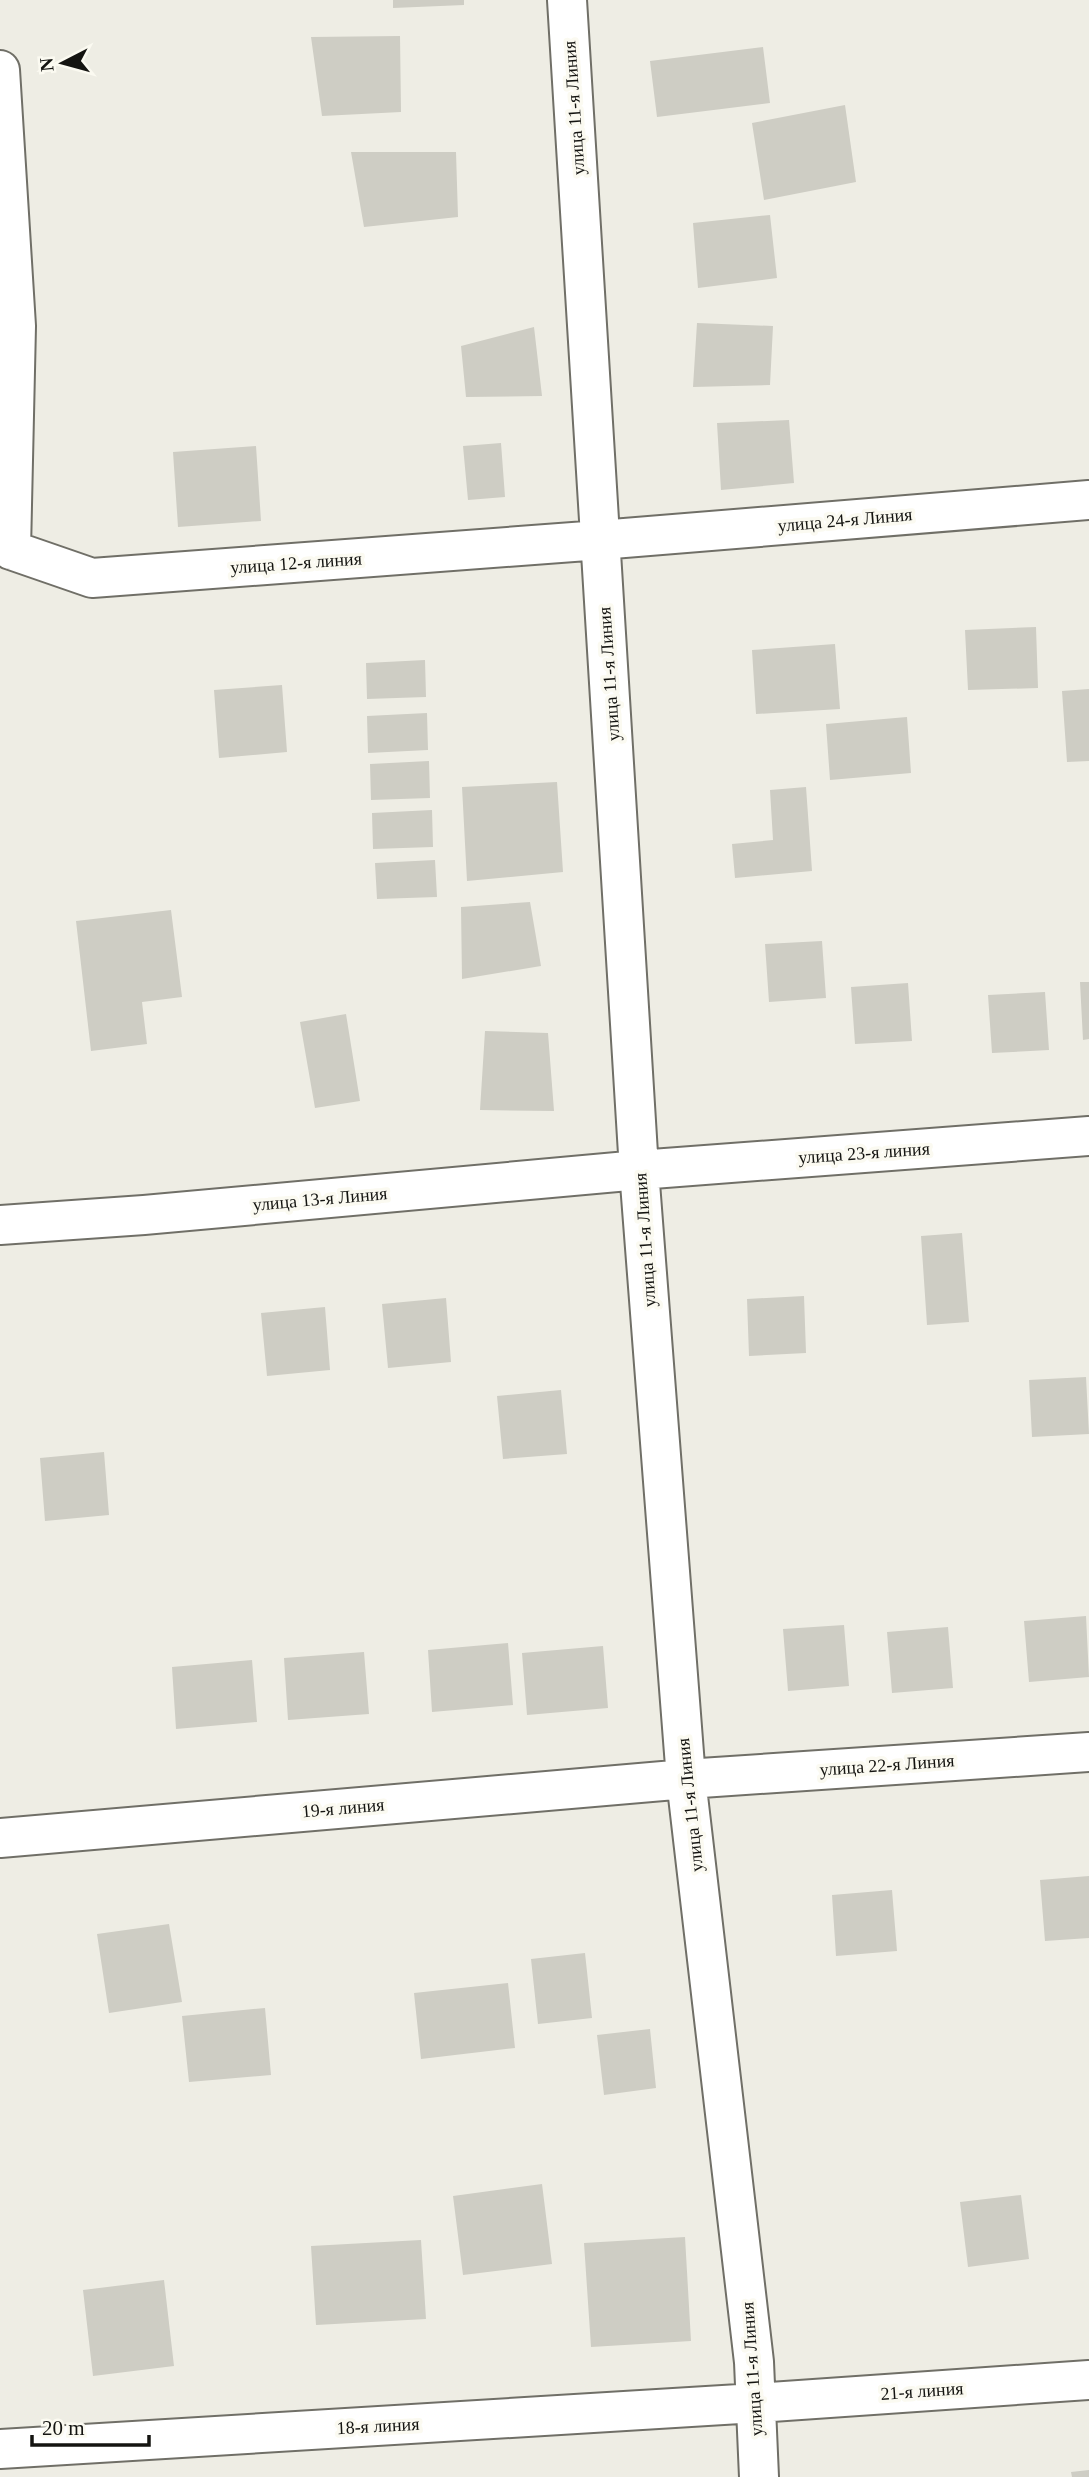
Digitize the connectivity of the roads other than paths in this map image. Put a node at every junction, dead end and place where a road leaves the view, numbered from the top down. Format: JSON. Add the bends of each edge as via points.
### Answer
{"nodes":[{"id":1,"x":567,"y":0,"type":"edge"},
{"id":2,"x":0,"y":70,"type":"edge"},
{"id":3,"x":1089,"y":500,"type":"edge"},
{"id":4,"x":600,"y":540,"type":"junction"},
{"id":5,"x":6,"y":545,"type":"edge"},
{"id":6,"x":1089,"y":1136,"type":"edge"},
{"id":7,"x":639,"y":1170,"type":"junction"},
{"id":8,"x":0,"y":1225,"type":"edge"},
{"id":9,"x":1089,"y":1752,"type":"edge"},
{"id":10,"x":686,"y":1779,"type":"junction"},
{"id":11,"x":0,"y":1838,"type":"edge"},
{"id":12,"x":1089,"y":2380,"type":"edge"},
{"id":13,"x":756,"y":2403,"type":"junction"},
{"id":14,"x":0,"y":2449,"type":"edge"},
{"id":15,"x":759,"y":2477,"type":"edge"}],
"edges":[{"from":1,"to":4,"type":"street","name":"улица 11-я Линия"},
{"from":2,"to":5,"type":"street","via":[[16,326]]},
{"from":3,"to":4,"type":"street","name":"улица 24-я Линия"},
{"from":4,"to":5,"type":"street","name":"улица 12-я линия","via":[[92,578]]},
{"from":4,"to":7,"type":"street","name":"улица 11-я Линия"},
{"from":6,"to":7,"type":"street","name":"улица 23-я линия"},
{"from":7,"to":8,"type":"street","name":"улица 13-я Линия"},
{"from":7,"to":10,"type":"street","name":"улица 11-я Линия"},
{"from":9,"to":10,"type":"street","name":"улица 22-я Линия"},
{"from":10,"to":11,"type":"street","name":"19-я линия"},
{"from":10,"to":13,"type":"street","name":"улица 11-я Линия"},
{"from":12,"to":13,"type":"street","name":"21-я линия"},
{"from":13,"to":14,"type":"street","name":"18-я линия"},
{"from":13,"to":15,"type":"street","name":"улица 11-я Линия"}]}
